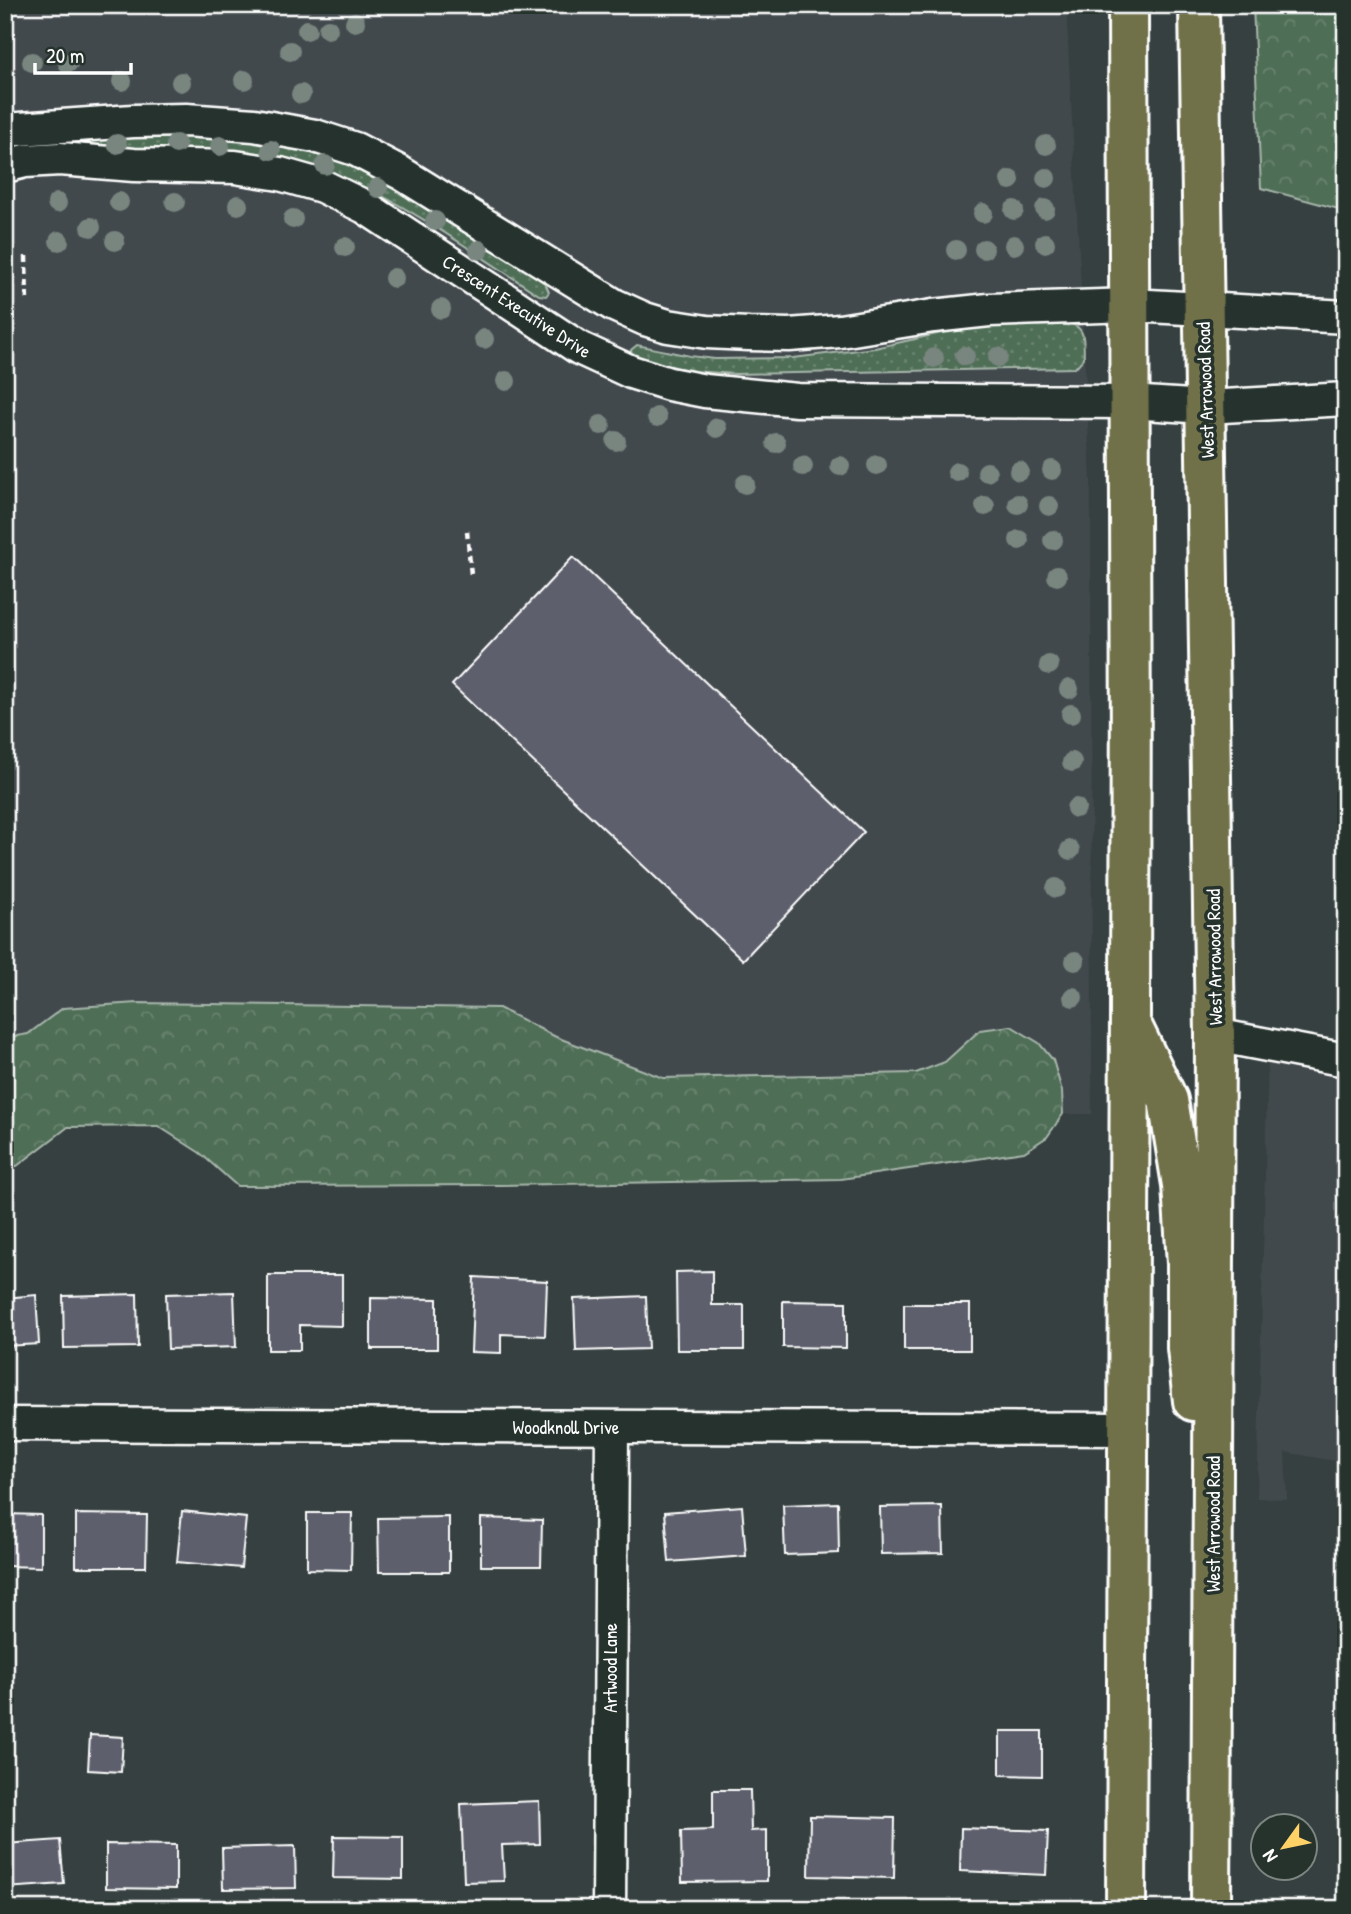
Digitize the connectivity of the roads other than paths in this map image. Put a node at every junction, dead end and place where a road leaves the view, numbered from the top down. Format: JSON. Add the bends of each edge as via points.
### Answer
{"nodes":[{"id":1,"x":1128,"y":5,"type":"edge"},
{"id":2,"x":1199,"y":5,"type":"edge"},
{"id":3,"x":5,"y":130,"type":"edge"},
{"id":4,"x":5,"y":166,"type":"edge"},
{"id":5,"x":1130,"y":305,"type":"junction"},
{"id":6,"x":1202,"y":309,"type":"junction"},
{"id":7,"x":1346,"y":317,"type":"edge"},
{"id":8,"x":1346,"y":398,"type":"edge"},
{"id":9,"x":1129,"y":402,"type":"junction"},
{"id":10,"x":1206,"y":407,"type":"junction"},
{"id":11,"x":1130,"y":1022,"type":"junction"},
{"id":12,"x":1215,"y":1035,"type":"junction"},
{"id":13,"x":1346,"y":1060,"type":"edge"},
{"id":14,"x":5,"y":1424,"type":"edge"},
{"id":15,"x":612,"y":1427,"type":"junction"},
{"id":16,"x":1126,"y":1429,"type":"junction"},
{"id":17,"x":1213,"y":1429,"type":"junction"},
{"id":18,"x":609,"y":1909,"type":"edge"},
{"id":19,"x":1126,"y":1909,"type":"edge"},
{"id":20,"x":1211,"y":1909,"type":"edge"}],
"edges":[{"from":1,"to":5,"type":"main road"},
{"from":2,"to":6,"type":"main road","name":"West Arrowood Road"},
{"from":3,"to":5,"type":"street","via":[[186,120],[315,136],[355,149],[401,173],[614,305],[645,319],[707,332],[789,335],[989,310]]},
{"from":4,"to":9,"type":"street","name":"Crescent Executive Drive","via":[[60,159],[235,167],[322,186],[365,207],[579,348],[669,384],[797,400]]},
{"from":5,"to":6,"type":"street"},
{"from":5,"to":9,"type":"main road"},
{"from":6,"to":7,"type":"street"},
{"from":6,"to":10,"type":"main road","name":"West Arrowood Road"},
{"from":8,"to":10,"type":"street","name":"Crescent Executive Drive"},
{"from":9,"to":10,"type":"street","name":"Crescent Executive Drive"},
{"from":9,"to":11,"type":"main road"},
{"from":10,"to":12,"type":"main road","name":"West Arrowood Road"},
{"from":11,"to":16,"type":"main road"},
{"from":11,"to":17,"type":"main road","via":[[1168,1100],[1182,1185],[1188,1264],[1186,1348],[1194,1408]]},
{"from":12,"to":13,"type":"street"},
{"from":12,"to":17,"type":"main road","name":"West Arrowood Road"},
{"from":14,"to":15,"type":"street","name":"Woodknoll Drive"},
{"from":15,"to":16,"type":"street","name":"Woodknoll Drive"},
{"from":15,"to":18,"type":"street","name":"Artwood Lane"},
{"from":16,"to":19,"type":"main road"},
{"from":17,"to":20,"type":"main road","name":"West Arrowood Road"}]}
